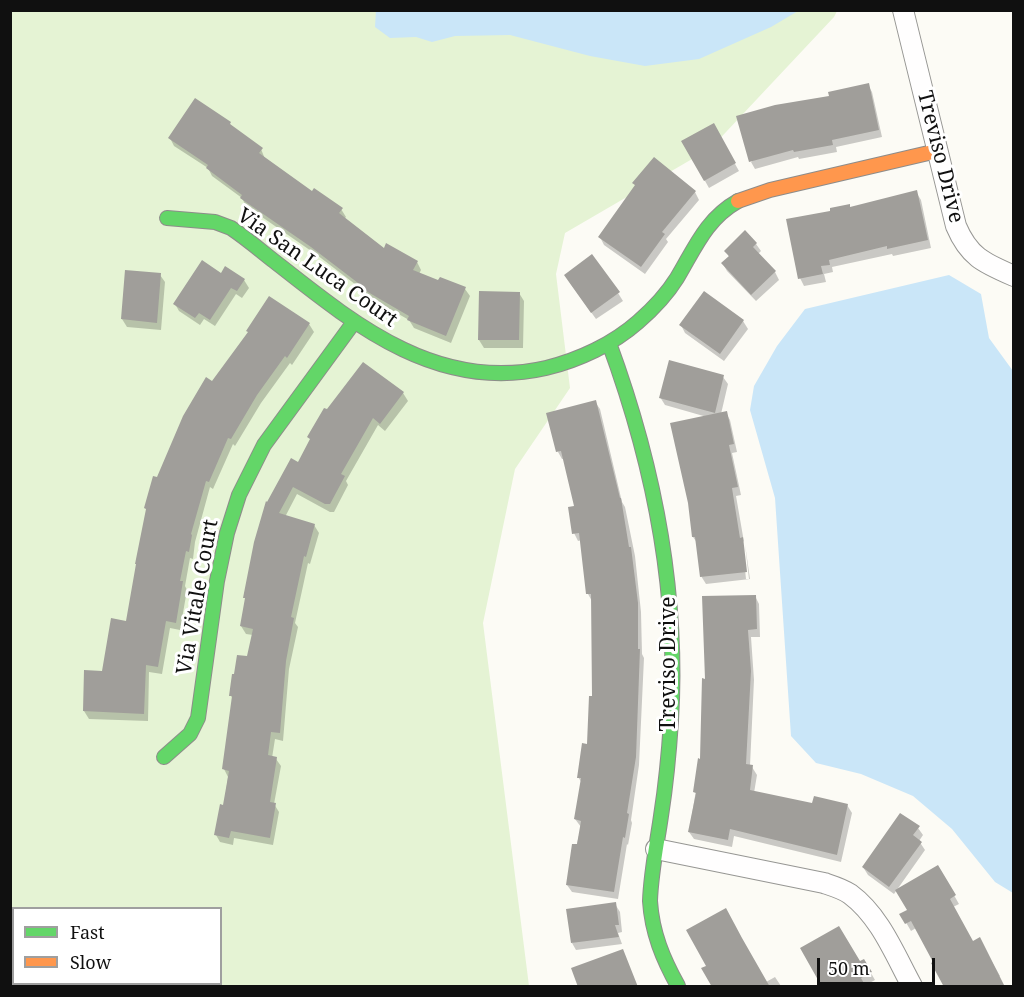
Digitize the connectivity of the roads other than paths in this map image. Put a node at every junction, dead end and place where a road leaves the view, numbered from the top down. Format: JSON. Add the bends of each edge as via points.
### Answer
{"nodes":[{"id":1,"x":903,"y":10,"type":"edge"},
{"id":2,"x":937,"y":151,"type":"junction"},
{"id":3,"x":167,"y":218,"type":"dead end"},
{"id":4,"x":1014,"y":276,"type":"edge"},
{"id":5,"x":354,"y":322,"type":"junction"},
{"id":6,"x":609,"y":343,"type":"junction"},
{"id":7,"x":164,"y":757,"type":"dead end"},
{"id":8,"x":656,"y":849,"type":"junction"},
{"id":9,"x":678,"y":987,"type":"edge"},
{"id":10,"x":912,"y":987,"type":"edge"}],
"edges":[{"from":1,"to":2,"type":"street","name":"Treviso Drive"},
{"from":2,"to":4,"type":"street","name":"Treviso Drive","via":[[963,244],[986,264]]},
{"from":2,"to":6,"type":"street","name":"Via San Luca Court","via":[[768,191],[729,206],[703,231],[660,299]]},
{"from":3,"to":5,"type":"street","name":"Via San Luca Court","via":[[225,224]]},
{"from":5,"to":6,"type":"street","name":"Via San Luca Court","via":[[415,357],[473,373],[504,374],[546,367]]},
{"from":5,"to":7,"type":"street","name":"Via Vitale Court","via":[[264,445],[239,495],[217,581],[198,718],[190,734]]},
{"from":6,"to":8,"type":"street","name":"Treviso Drive","via":[[647,463],[670,588],[673,667],[669,747]]},
{"from":8,"to":9,"type":"street","name":"Treviso Drive","via":[[650,889],[652,927]]},
{"from":8,"to":10,"type":"street","via":[[824,883],[848,893],[865,907],[879,927]]}]}
